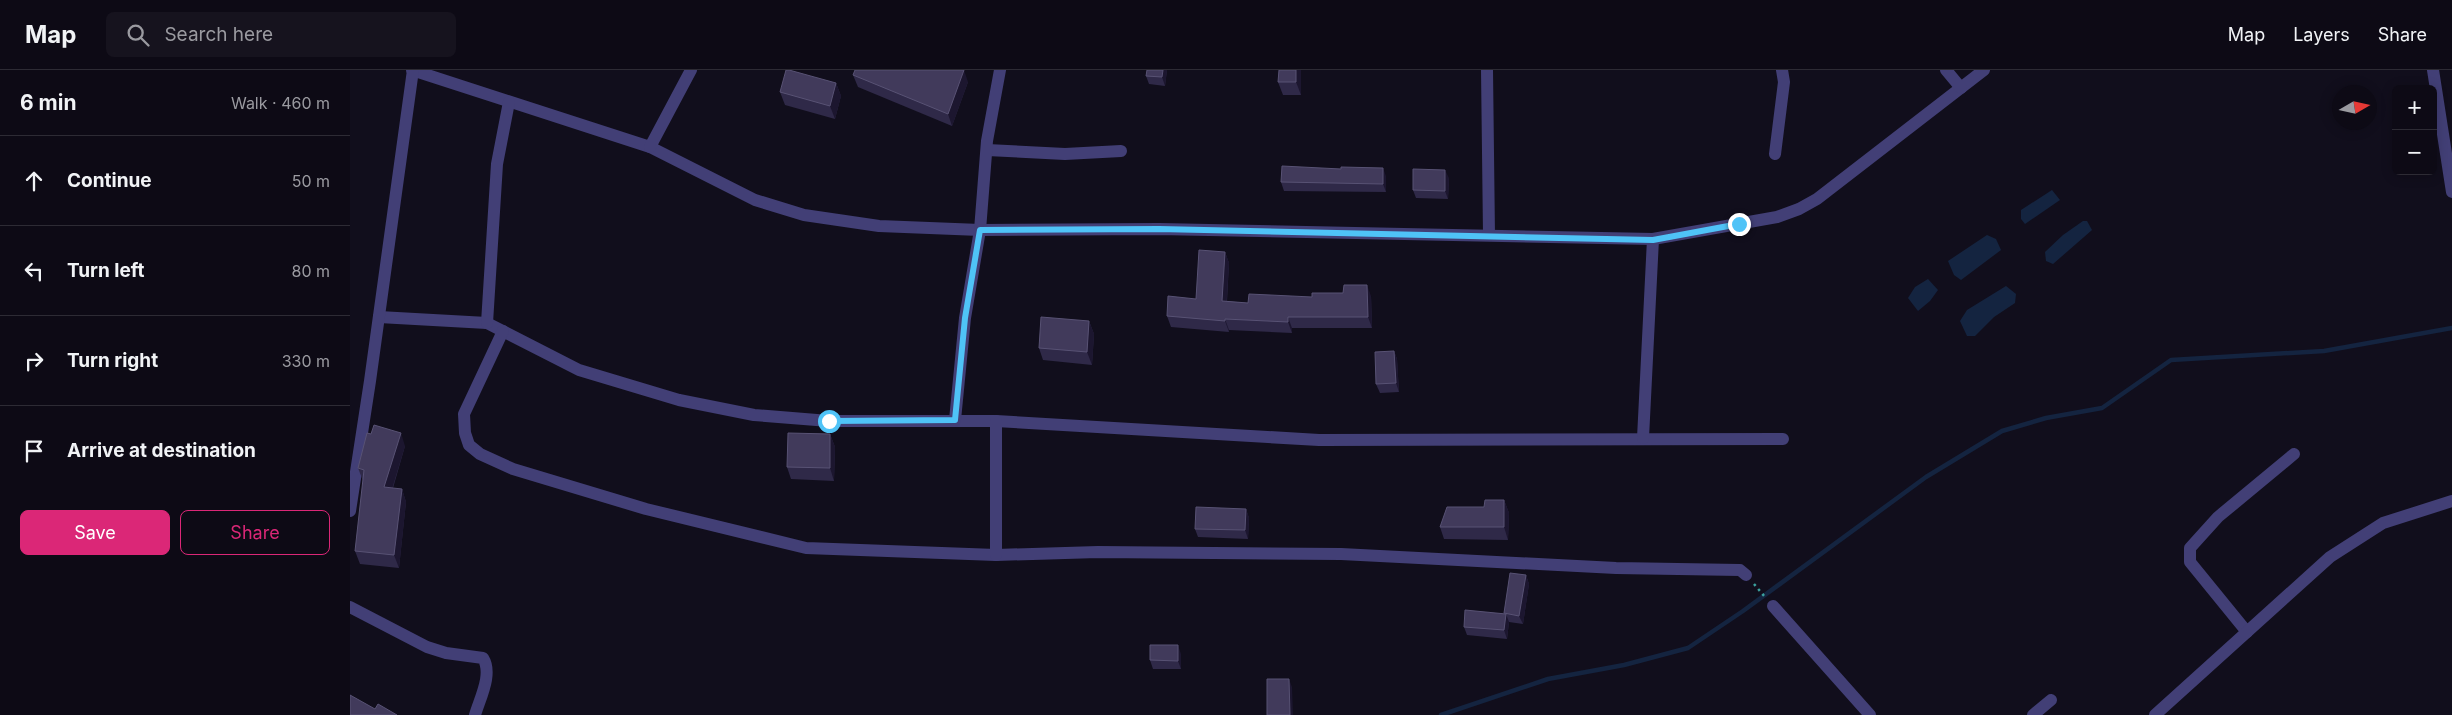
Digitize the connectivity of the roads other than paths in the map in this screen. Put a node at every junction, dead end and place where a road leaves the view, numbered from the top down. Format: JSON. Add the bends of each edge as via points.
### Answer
{"nodes":[{"id":1,"x":413,"y":70,"type":"edge"},
{"id":2,"x":691,"y":70,"type":"edge"},
{"id":3,"x":1000,"y":70,"type":"edge"},
{"id":4,"x":1487,"y":70,"type":"edge"},
{"id":5,"x":1782,"y":70,"type":"edge"},
{"id":6,"x":1946,"y":70,"type":"edge"},
{"id":7,"x":1984,"y":70,"type":"edge"},
{"id":8,"x":2433,"y":70,"type":"edge"},
{"id":9,"x":1961,"y":88,"type":"junction"},
{"id":10,"x":509,"y":102,"type":"junction"},
{"id":11,"x":650,"y":147,"type":"junction"},
{"id":12,"x":987,"y":150,"type":"junction"},
{"id":13,"x":1121,"y":151,"type":"dead end"},
{"id":14,"x":1775,"y":154,"type":"dead end"},
{"id":15,"x":2452,"y":192,"type":"edge"},
{"id":16,"x":980,"y":230,"type":"junction"},
{"id":17,"x":1489,"y":235,"type":"junction"},
{"id":18,"x":1653,"y":240,"type":"junction"},
{"id":19,"x":379,"y":317,"type":"junction"},
{"id":20,"x":487,"y":323,"type":"junction"},
{"id":21,"x":503,"y":331,"type":"junction"},
{"id":22,"x":955,"y":420,"type":"junction"},
{"id":23,"x":996,"y":421,"type":"junction"},
{"id":24,"x":1643,"y":438,"type":"junction"},
{"id":25,"x":1783,"y":439,"type":"dead end"},
{"id":26,"x":2294,"y":454,"type":"dead end"},
{"id":27,"x":2452,"y":501,"type":"edge"},
{"id":28,"x":350,"y":511,"type":"edge"},
{"id":29,"x":996,"y":555,"type":"junction"},
{"id":30,"x":1746,"y":575,"type":"road end"},
{"id":31,"x":1773,"y":606,"type":"road end"},
{"id":32,"x":350,"y":607,"type":"edge"},
{"id":33,"x":2247,"y":632,"type":"junction"},
{"id":34,"x":2051,"y":700,"type":"dead end"},
{"id":35,"x":475,"y":715,"type":"edge"},
{"id":36,"x":1870,"y":715,"type":"edge"},
{"id":37,"x":2033,"y":715,"type":"edge"},
{"id":38,"x":2155,"y":715,"type":"edge"}],
"edges":[{"from":1,"to":10,"type":"street"},
{"from":1,"to":19,"type":"street"},
{"from":2,"to":11,"type":"street"},
{"from":3,"to":12,"type":"street"},
{"from":4,"to":17,"type":"street"},
{"from":5,"to":14,"type":"street","via":[[1784,82]]},
{"from":6,"to":9,"type":"street"},
{"from":7,"to":9,"type":"street"},
{"from":8,"to":15,"type":"street"},
{"from":9,"to":18,"type":"street","via":[[1799,209],[1777,217]]},
{"from":10,"to":11,"type":"street"},
{"from":10,"to":20,"type":"street","via":[[497,164]]},
{"from":11,"to":16,"type":"street","via":[[755,200],[804,215],[879,226]]},
{"from":12,"to":13,"type":"street","via":[[1065,154]]},
{"from":12,"to":16,"type":"street"},
{"from":16,"to":17,"type":"street","via":[[1159,229]]},
{"from":16,"to":22,"type":"street","via":[[965,318]]},
{"from":17,"to":18,"type":"street"},
{"from":18,"to":24,"type":"street"},
{"from":19,"to":20,"type":"street"},
{"from":19,"to":28,"type":"street"},
{"from":20,"to":21,"type":"street"},
{"from":21,"to":22,"type":"street","via":[[579,370],[698,404],[754,415],[829,421]]},
{"from":21,"to":29,"type":"street","via":[[464,414],[465,433],[469,445],[480,454],[513,469],[646,509],[806,548]]},
{"from":22,"to":23,"type":"street"},
{"from":23,"to":24,"type":"street","via":[[1319,440]]},
{"from":23,"to":29,"type":"street"},
{"from":24,"to":25,"type":"street"},
{"from":26,"to":33,"type":"street","via":[[2218,517],[2190,548],[2190,562]]},
{"from":27,"to":33,"type":"street","via":[[2383,522],[2330,557]]},
{"from":29,"to":30,"type":"street","via":[[1098,552],[1341,554],[1616,568],[1740,570]]},
{"from":31,"to":36,"type":"street"},
{"from":32,"to":35,"type":"street","via":[[427,647],[483,658],[487,675]]},
{"from":33,"to":38,"type":"street"},
{"from":34,"to":37,"type":"street"}]}
